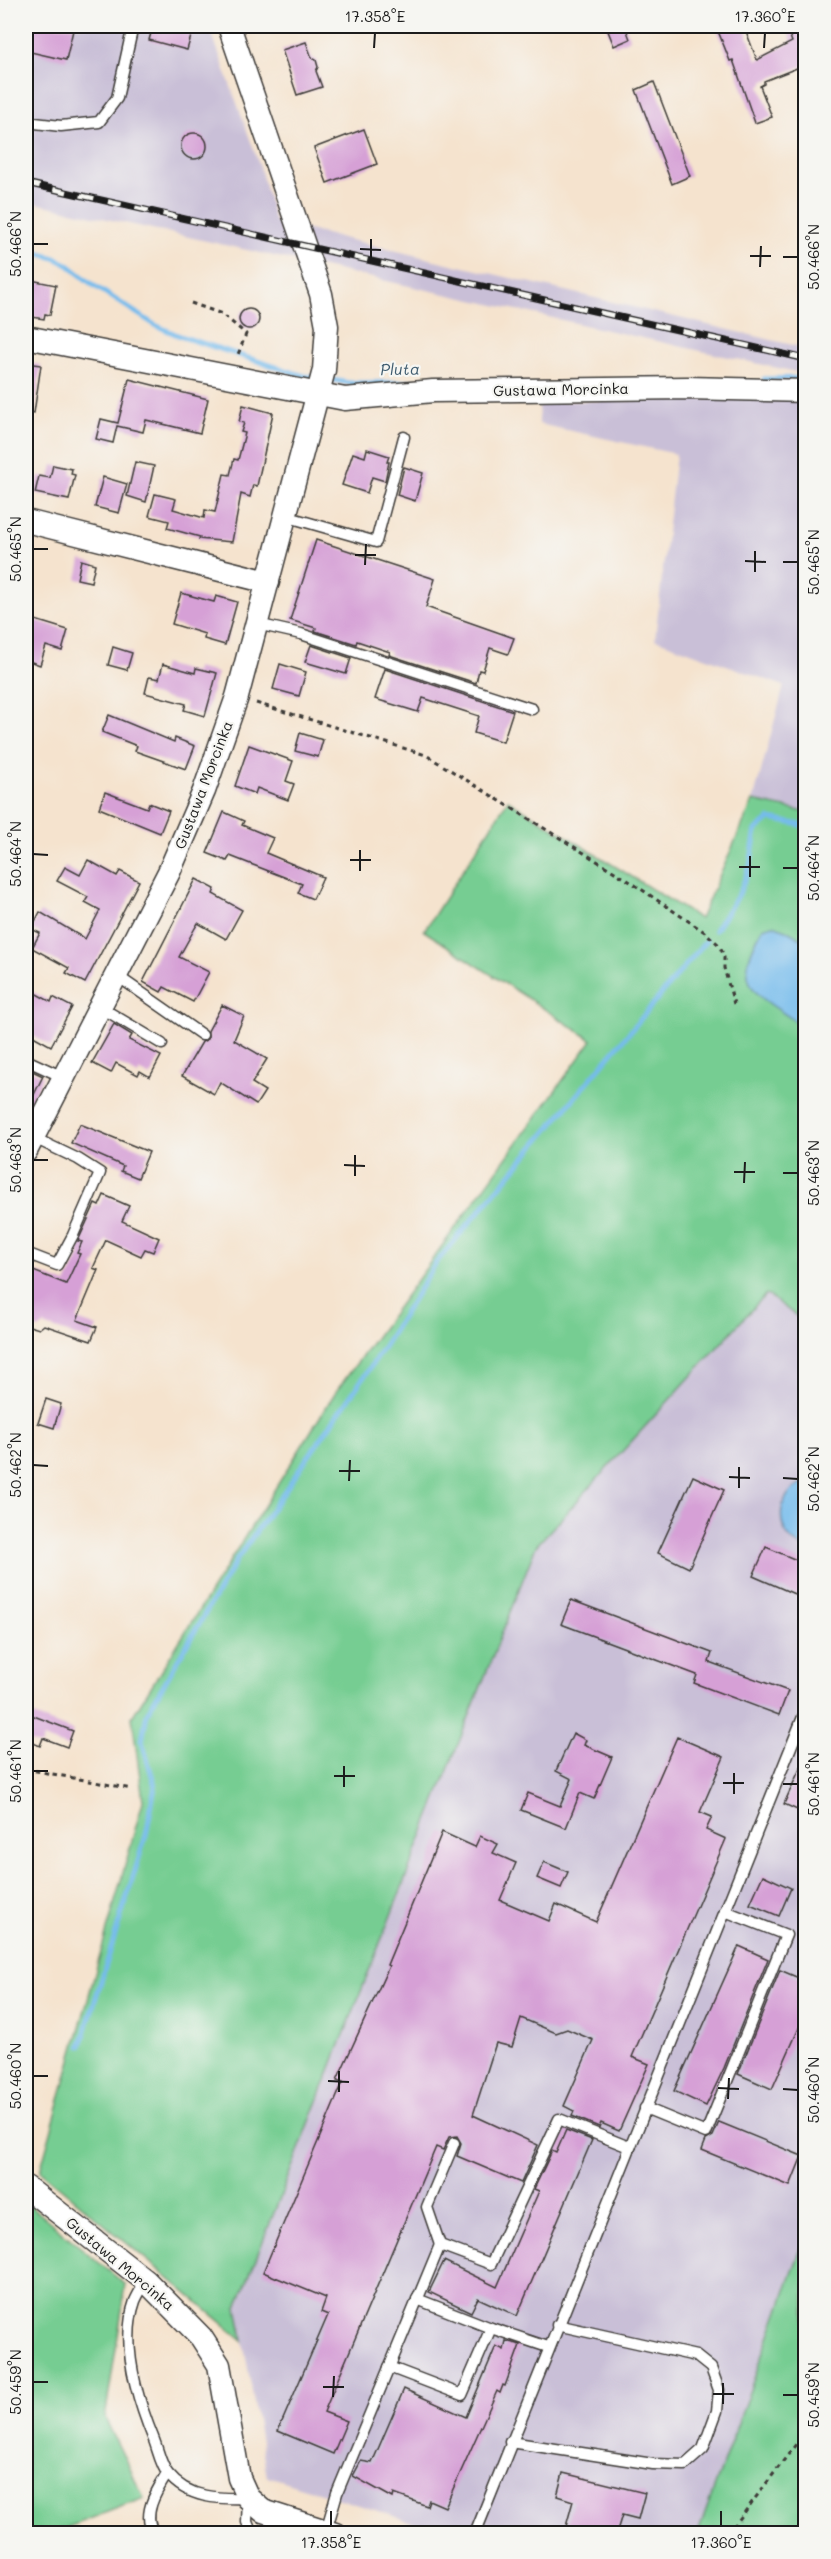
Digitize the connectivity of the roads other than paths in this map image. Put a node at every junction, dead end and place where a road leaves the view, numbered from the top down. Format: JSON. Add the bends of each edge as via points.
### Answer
{"nodes":[{"id":1,"x":133,"y":26,"type":"edge"},
{"id":2,"x":229,"y":26,"type":"edge"},
{"id":3,"x":26,"y":122,"type":"edge"},
{"id":4,"x":26,"y":337,"type":"edge"},
{"id":5,"x":321,"y":384,"type":"junction"},
{"id":6,"x":806,"y":391,"type":"edge"},
{"id":7,"x":404,"y":437,"type":"dead end"},
{"id":8,"x":285,"y":516,"type":"junction"},
{"id":9,"x":26,"y":521,"type":"edge"},
{"id":10,"x":268,"y":582,"type":"junction"},
{"id":11,"x":257,"y":624,"type":"junction"},
{"id":12,"x":532,"y":709,"type":"dead end"},
{"id":13,"x":116,"y":975,"type":"junction"},
{"id":14,"x":100,"y":1007,"type":"junction"},
{"id":15,"x":202,"y":1035,"type":"dead end"},
{"id":16,"x":162,"y":1044,"type":"dead end"},
{"id":17,"x":26,"y":1060,"type":"edge"},
{"id":18,"x":63,"y":1077,"type":"junction"},
{"id":19,"x":29,"y":1144,"type":"edge"},
{"id":20,"x":26,"y":1253,"type":"edge"},
{"id":21,"x":802,"y":1717,"type":"dead end"},
{"id":22,"x":725,"y":1911,"type":"junction"},
{"id":23,"x":645,"y":2108,"type":"junction"},
{"id":24,"x":454,"y":2142,"type":"dead end"},
{"id":25,"x":629,"y":2147,"type":"junction"},
{"id":26,"x":26,"y":2187,"type":"edge"},
{"id":27,"x":440,"y":2245,"type":"junction"},
{"id":28,"x":146,"y":2281,"type":"junction"},
{"id":29,"x":417,"y":2299,"type":"junction"},
{"id":30,"x":557,"y":2325,"type":"junction"},
{"id":31,"x":491,"y":2328,"type":"junction"},
{"id":32,"x":548,"y":2347,"type":"junction"},
{"id":33,"x":389,"y":2367,"type":"junction"},
{"id":34,"x":510,"y":2442,"type":"junction"},
{"id":35,"x":167,"y":2474,"type":"junction"},
{"id":36,"x":248,"y":2498,"type":"junction"},
{"id":37,"x":149,"y":2532,"type":"edge"},
{"id":38,"x":331,"y":2532,"type":"edge"},
{"id":39,"x":252,"y":2534,"type":"edge"},
{"id":40,"x":475,"y":2534,"type":"edge"}],
"edges":[{"from":1,"to":3,"type":"lane","via":[[117,98],[99,122],[61,126]]},
{"from":2,"to":5,"type":"street","name":"Gustawa Morcinka","via":[[321,294],[327,341]]},
{"from":4,"to":5,"type":"street","name":"Gustawa Morcinka"},
{"from":5,"to":6,"type":"street","name":"Gustawa Morcinka","via":[[351,399],[433,391]]},
{"from":5,"to":8,"type":"street","name":"Gustawa Morcinka"},
{"from":7,"to":8,"type":"lane","via":[[376,542]]},
{"from":8,"to":10,"type":"street","name":"Gustawa Morcinka"},
{"from":9,"to":10,"type":"street"},
{"from":10,"to":11,"type":"street","name":"Gustawa Morcinka"},
{"from":11,"to":12,"type":"lane","via":[[300,634]]},
{"from":11,"to":13,"type":"street","name":"Gustawa Morcinka","via":[[237,697],[204,791],[170,872]]},
{"from":13,"to":14,"type":"street","name":"Gustawa Morcinka"},
{"from":13,"to":15,"type":"lane"},
{"from":14,"to":16,"type":"lane"},
{"from":14,"to":18,"type":"street","name":"Gustawa Morcinka"},
{"from":17,"to":18,"type":"lane"},
{"from":18,"to":19,"type":"street","name":"Gustawa Morcinka"},
{"from":19,"to":20,"type":"lane","via":[[78,1159],[100,1173],[57,1265]]},
{"from":21,"to":22,"type":"lane"},
{"from":22,"to":23,"type":"lane"},
{"from":22,"to":23,"type":"lane","via":[[786,1935],[706,2133]]},
{"from":23,"to":25,"type":"lane"},
{"from":24,"to":27,"type":"lane","via":[[427,2207]]},
{"from":25,"to":27,"type":"lane","via":[[559,2119],[491,2264]]},
{"from":25,"to":30,"type":"lane"},
{"from":26,"to":28,"type":"street","name":"Gustawa Morcinka"},
{"from":27,"to":29,"type":"lane"},
{"from":28,"to":35,"type":"lane","via":[[135,2302],[130,2333],[133,2370],[140,2407]]},
{"from":28,"to":36,"type":"street","name":"Gustawa Morcinka","via":[[201,2337],[219,2365],[239,2478]]},
{"from":29,"to":31,"type":"lane"},
{"from":29,"to":33,"type":"lane"},
{"from":30,"to":32,"type":"lane"},
{"from":30,"to":34,"type":"lane","via":[[696,2356],[711,2368],[719,2390],[717,2411],[703,2449],[685,2465],[674,2465]]},
{"from":31,"to":32,"type":"lane"},
{"from":31,"to":33,"type":"lane","via":[[462,2395]]},
{"from":32,"to":34,"type":"lane"},
{"from":33,"to":38,"type":"lane","via":[[337,2493]]},
{"from":34,"to":40,"type":"lane"},
{"from":35,"to":36,"type":"lane","via":[[199,2495],[215,2499]]},
{"from":35,"to":37,"type":"lane","via":[[150,2506]]},
{"from":36,"to":38,"type":"street","via":[[263,2511]]},
{"from":36,"to":39,"type":"lane"}]}
